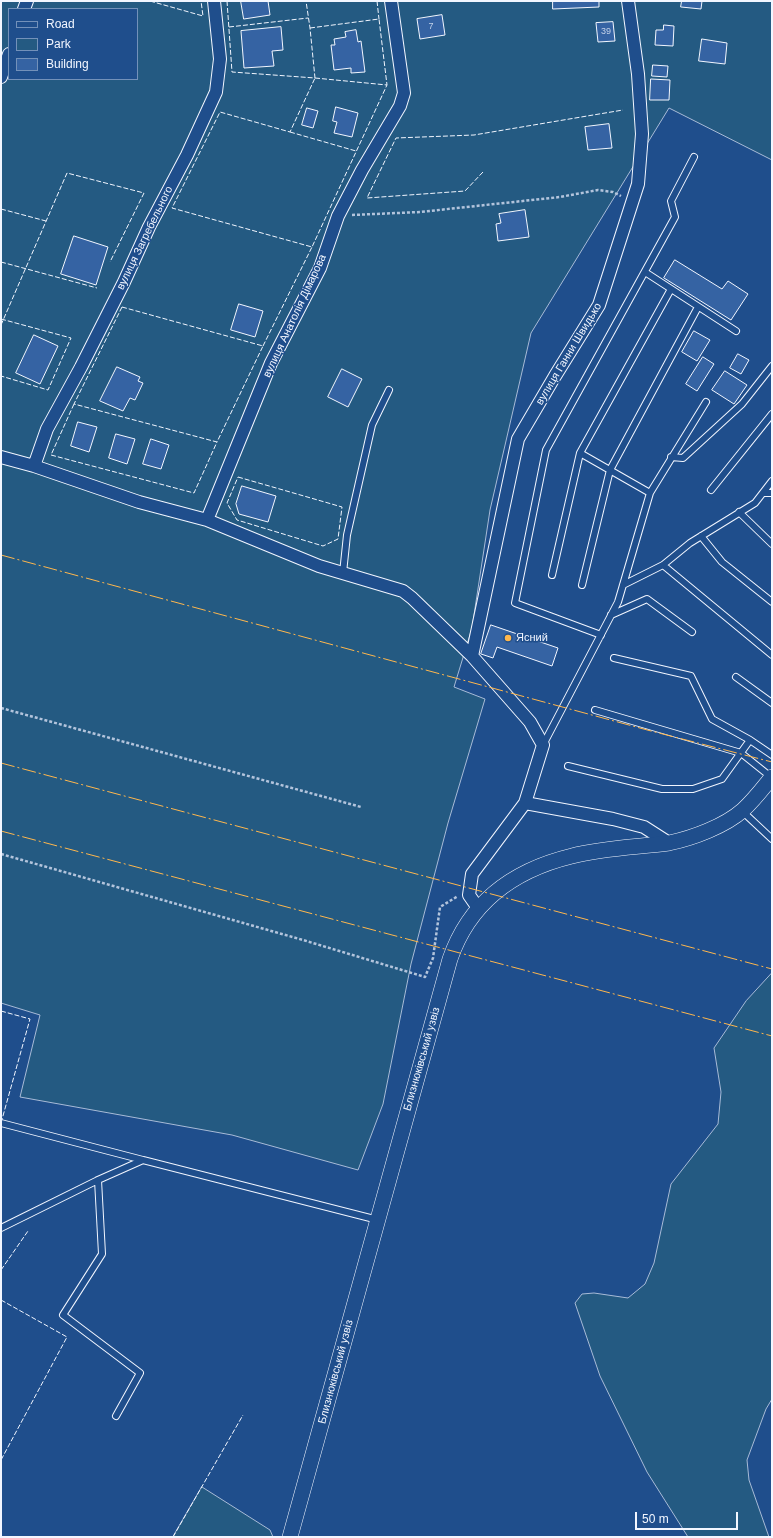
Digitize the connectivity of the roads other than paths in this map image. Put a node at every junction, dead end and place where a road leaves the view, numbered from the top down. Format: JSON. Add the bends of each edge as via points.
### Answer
{"nodes":[{"id":1,"x":214,"y":1,"type":"edge"},
{"id":2,"x":391,"y":1,"type":"edge"},
{"id":3,"x":628,"y":1,"type":"edge"},
{"id":4,"x":8,"y":57,"type":"edge"},
{"id":5,"x":1,"y":77,"type":"edge"},
{"id":6,"x":694,"y":157,"type":"dead end"},
{"id":7,"x":645,"y":272,"type":"junction"},
{"id":8,"x":671,"y":289,"type":"junction"},
{"id":9,"x":698,"y":306,"type":"junction"},
{"id":10,"x":736,"y":331,"type":"dead end"},
{"id":11,"x":772,"y":366,"type":"edge"},
{"id":12,"x":390,"y":390,"type":"dead end"},
{"id":13,"x":706,"y":402,"type":"dead end"},
{"id":14,"x":772,"y":414,"type":"edge"},
{"id":15,"x":580,"y":454,"type":"junction"},
{"id":16,"x":1,"y":457,"type":"edge"},
{"id":17,"x":672,"y":457,"type":"junction"},
{"id":18,"x":34,"y":466,"type":"junction"},
{"id":19,"x":610,"y":470,"type":"junction"},
{"id":20,"x":772,"y":481,"type":"edge"},
{"id":21,"x":711,"y":490,"type":"dead end"},
{"id":22,"x":650,"y":492,"type":"junction"},
{"id":23,"x":763,"y":492,"type":"junction"},
{"id":24,"x":772,"y":493,"type":"edge"},
{"id":25,"x":740,"y":512,"type":"junction"},
{"id":26,"x":207,"y":520,"type":"junction"},
{"id":27,"x":701,"y":536,"type":"junction"},
{"id":28,"x":772,"y":544,"type":"edge"},
{"id":29,"x":663,"y":565,"type":"junction"},
{"id":30,"x":343,"y":573,"type":"junction"},
{"id":31,"x":552,"y":575,"type":"dead end"},
{"id":32,"x":582,"y":585,"type":"dead end"},
{"id":33,"x":623,"y":585,"type":"junction"},
{"id":34,"x":772,"y":602,"type":"edge"},
{"id":35,"x":611,"y":615,"type":"junction"},
{"id":36,"x":692,"y":632,"type":"dead end"},
{"id":37,"x":601,"y":635,"type":"junction"},
{"id":38,"x":772,"y":655,"type":"edge"},
{"id":39,"x":472,"y":656,"type":"junction"},
{"id":40,"x":614,"y":658,"type":"dead end"},
{"id":41,"x":736,"y":677,"type":"dead end"},
{"id":42,"x":772,"y":703,"type":"edge"},
{"id":43,"x":595,"y":710,"type":"dead end"},
{"id":44,"x":750,"y":740,"type":"junction"},
{"id":45,"x":543,"y":746,"type":"junction"},
{"id":46,"x":741,"y":753,"type":"junction"},
{"id":47,"x":772,"y":756,"type":"edge"},
{"id":48,"x":568,"y":766,"type":"dead end"},
{"id":49,"x":772,"y":777,"type":"edge"},
{"id":50,"x":525,"y":803,"type":"junction"},
{"id":51,"x":742,"y":811,"type":"junction"},
{"id":52,"x":772,"y":839,"type":"edge"},
{"id":53,"x":669,"y":843,"type":"junction"},
{"id":54,"x":478,"y":908,"type":"junction"},
{"id":55,"x":1,"y":1123,"type":"edge"},
{"id":56,"x":143,"y":1160,"type":"junction"},
{"id":57,"x":98,"y":1180,"type":"junction"},
{"id":58,"x":378,"y":1220,"type":"junction"},
{"id":59,"x":1,"y":1228,"type":"edge"},
{"id":60,"x":116,"y":1416,"type":"dead end"},
{"id":61,"x":290,"y":1537,"type":"edge"}],
"edges":[{"from":1,"to":18,"type":"street","name":"вулиця Загребельного","via":[[220,59],[216,92],[187,156],[149,227],[85,360],[47,429]]},
{"from":2,"to":26,"type":"street","name":"вулиця Анатолія Дімарова","via":[[404,93],[400,106],[338,216],[320,268],[271,363]]},
{"from":3,"to":39,"type":"street","name":"вулиця Ганни Швидько","via":[[638,74],[642,134],[638,184],[599,304],[518,439]]},
{"from":4,"to":5,"type":"street"},
{"from":6,"to":7,"type":"lane","via":[[671,201],[675,217]]},
{"from":7,"to":8,"type":"lane"},
{"from":7,"to":37,"type":"lane","via":[[546,450],[515,603]]},
{"from":8,"to":9,"type":"lane"},
{"from":8,"to":15,"type":"lane"},
{"from":9,"to":10,"type":"lane"},
{"from":9,"to":19,"type":"lane"},
{"from":11,"to":17,"type":"lane","via":[[742,404],[683,458]]},
{"from":12,"to":30,"type":"lane","via":[[372,425],[347,535]]},
{"from":13,"to":17,"type":"lane"},
{"from":14,"to":21,"type":"lane"},
{"from":15,"to":19,"type":"lane"},
{"from":15,"to":31,"type":"lane"},
{"from":16,"to":18,"type":"street"},
{"from":17,"to":22,"type":"lane"},
{"from":18,"to":26,"type":"street","via":[[139,502]]},
{"from":19,"to":22,"type":"lane"},
{"from":19,"to":32,"type":"lane"},
{"from":20,"to":23,"type":"lane"},
{"from":22,"to":33,"type":"lane"},
{"from":23,"to":24,"type":"lane"},
{"from":23,"to":25,"type":"lane","via":[[755,503]]},
{"from":25,"to":27,"type":"lane"},
{"from":25,"to":28,"type":"lane"},
{"from":26,"to":30,"type":"street","via":[[319,566]]},
{"from":27,"to":29,"type":"lane"},
{"from":27,"to":34,"type":"lane","via":[[722,562]]},
{"from":29,"to":33,"type":"lane"},
{"from":29,"to":38,"type":"lane"},
{"from":30,"to":39,"type":"street","via":[[403,591]]},
{"from":33,"to":35,"type":"lane"},
{"from":35,"to":36,"type":"lane","via":[[647,599]]},
{"from":35,"to":37,"type":"lane"},
{"from":37,"to":45,"type":"lane"},
{"from":39,"to":45,"type":"street","via":[[530,722]]},
{"from":40,"to":44,"type":"lane","via":[[691,676],[712,718]]},
{"from":41,"to":42,"type":"lane"},
{"from":43,"to":46,"type":"lane"},
{"from":44,"to":46,"type":"lane"},
{"from":44,"to":47,"type":"lane"},
{"from":45,"to":50,"type":"street"},
{"from":46,"to":48,"type":"lane","via":[[722,779],[693,789],[662,790]]},
{"from":46,"to":49,"type":"lane"},
{"from":49,"to":51,"type":"street","name":"Близнюківський узвіз"},
{"from":50,"to":53,"type":"street","via":[[644,827]]},
{"from":50,"to":54,"type":"street","via":[[472,874],[469,895]]},
{"from":51,"to":52,"type":"lane"},
{"from":51,"to":53,"type":"street","name":"Близнюківський узвіз","via":[[705,832]]},
{"from":53,"to":54,"type":"street","name":"Близнюківський узвіз","via":[[573,856],[544,864],[520,875]]},
{"from":54,"to":58,"type":"street","name":"Близнюківський узвіз","via":[[465,925],[450,959]]},
{"from":55,"to":56,"type":"lane"},
{"from":56,"to":57,"type":"lane"},
{"from":56,"to":58,"type":"lane"},
{"from":57,"to":59,"type":"lane"},
{"from":57,"to":60,"type":"lane","via":[[102,1254],[63,1315],[140,1373]]},
{"from":58,"to":61,"type":"street","name":"Близнюківський узвіз"}]}
